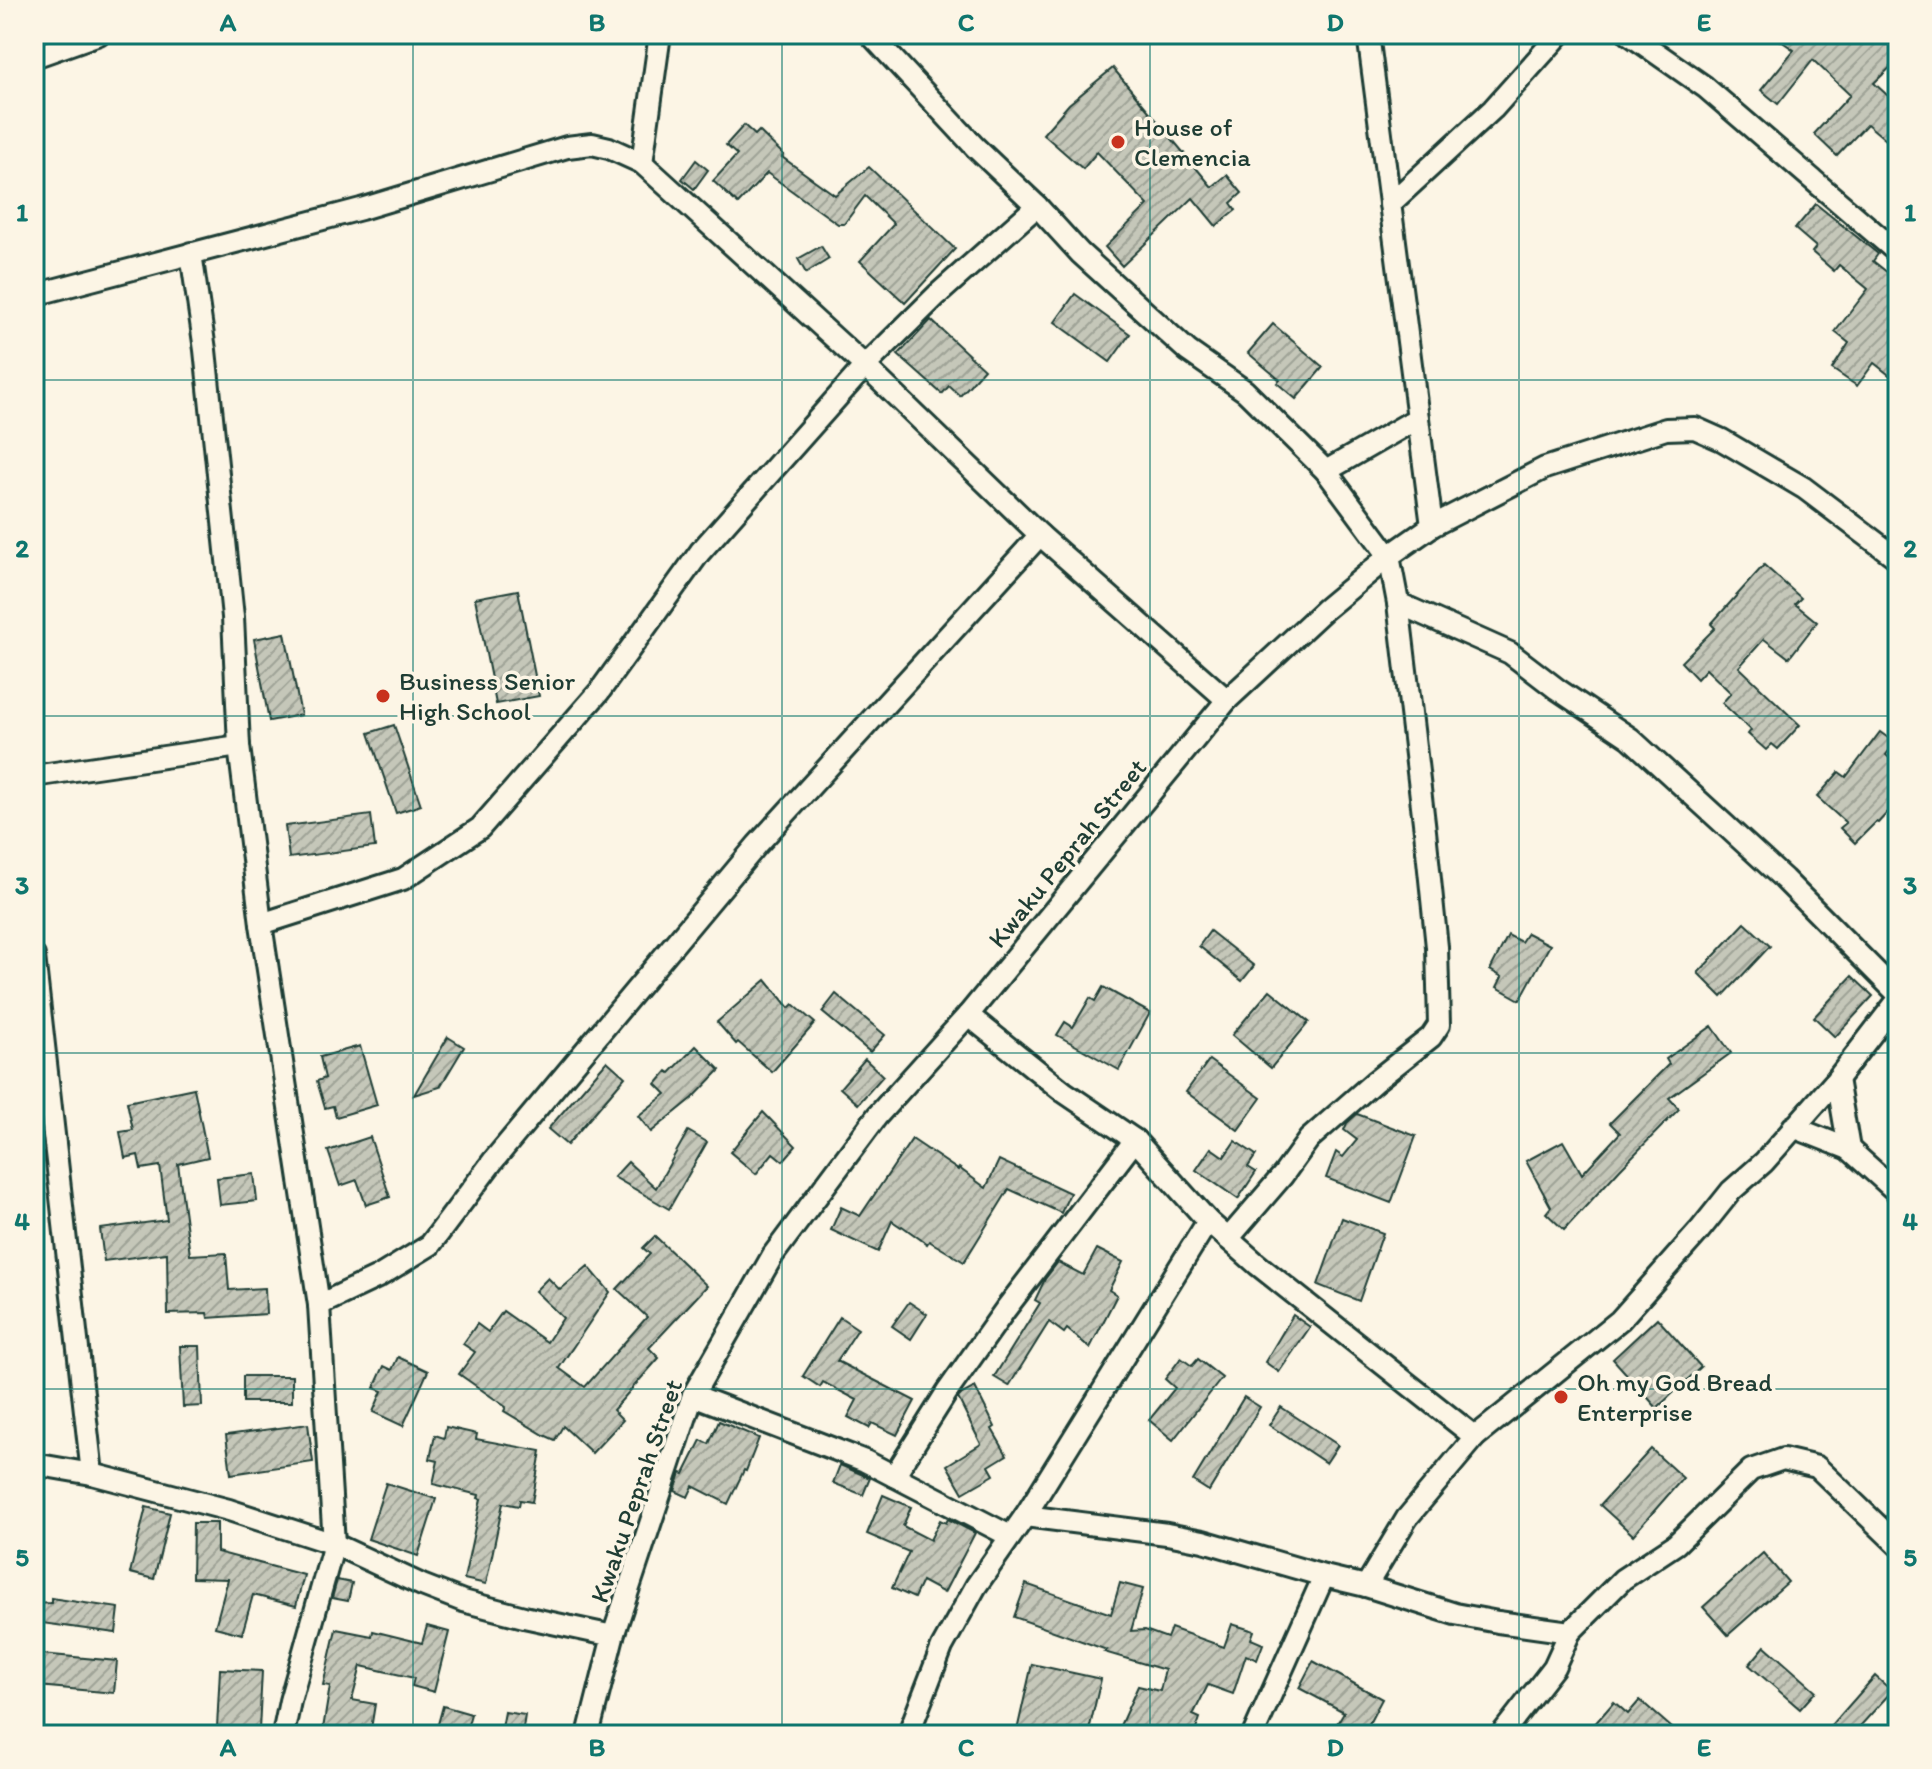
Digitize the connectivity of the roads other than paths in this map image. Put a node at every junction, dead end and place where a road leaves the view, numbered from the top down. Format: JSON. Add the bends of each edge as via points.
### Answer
{"nodes":[{"id":1,"x":99,"y":34,"type":"edge"},
{"id":2,"x":660,"y":34,"type":"edge"},
{"id":3,"x":870,"y":34,"type":"edge"},
{"id":4,"x":1368,"y":34,"type":"edge"},
{"id":5,"x":1560,"y":34,"type":"edge"},
{"id":6,"x":1629,"y":34,"type":"edge"},
{"id":7,"x":34,"y":57,"type":"edge"},
{"id":8,"x":642,"y":163,"type":"junction"},
{"id":9,"x":1390,"y":204,"type":"junction"},
{"id":10,"x":1037,"y":206,"type":"junction"},
{"id":11,"x":191,"y":253,"type":"junction"},
{"id":12,"x":1898,"y":253,"type":"edge"},
{"id":13,"x":34,"y":295,"type":"edge"},
{"id":14,"x":865,"y":366,"type":"junction"},
{"id":15,"x":1418,"y":418,"type":"junction"},
{"id":16,"x":1326,"y":471,"type":"junction"},
{"id":17,"x":1432,"y":526,"type":"junction"},
{"id":18,"x":1040,"y":535,"type":"junction"},
{"id":19,"x":1389,"y":556,"type":"junction"},
{"id":20,"x":1897,"y":556,"type":"edge"},
{"id":21,"x":1398,"y":603,"type":"junction"},
{"id":22,"x":1227,"y":700,"type":"junction"},
{"id":23,"x":239,"y":746,"type":"junction"},
{"id":24,"x":34,"y":776,"type":"edge"},
{"id":25,"x":261,"y":924,"type":"junction"},
{"id":26,"x":34,"y":956,"type":"edge"},
{"id":27,"x":1898,"y":997,"type":"edge"},
{"id":28,"x":968,"y":1015,"type":"junction"},
{"id":29,"x":1837,"y":1079,"type":"junction"},
{"id":30,"x":1793,"y":1127,"type":"junction"},
{"id":31,"x":1135,"y":1140,"type":"junction"},
{"id":32,"x":1849,"y":1149,"type":"junction"},
{"id":33,"x":1898,"y":1193,"type":"edge"},
{"id":34,"x":1208,"y":1221,"type":"junction"},
{"id":35,"x":1228,"y":1239,"type":"junction"},
{"id":36,"x":319,"y":1305,"type":"junction"},
{"id":37,"x":693,"y":1395,"type":"junction"},
{"id":38,"x":1475,"y":1437,"type":"junction"},
{"id":39,"x":34,"y":1464,"type":"edge"},
{"id":40,"x":92,"y":1474,"type":"junction"},
{"id":41,"x":894,"y":1476,"type":"junction"},
{"id":42,"x":1025,"y":1516,"type":"junction"},
{"id":43,"x":1010,"y":1536,"type":"junction"},
{"id":44,"x":334,"y":1544,"type":"junction"},
{"id":45,"x":1898,"y":1545,"type":"edge"},
{"id":46,"x":1324,"y":1576,"type":"junction"},
{"id":47,"x":1366,"y":1586,"type":"junction"},
{"id":48,"x":1570,"y":1632,"type":"junction"},
{"id":49,"x":613,"y":1636,"type":"junction"},
{"id":50,"x":283,"y":1735,"type":"edge"},
{"id":51,"x":588,"y":1735,"type":"edge"},
{"id":52,"x":908,"y":1735,"type":"edge"},
{"id":53,"x":1253,"y":1735,"type":"edge"},
{"id":54,"x":1501,"y":1735,"type":"edge"}],
"edges":[{"from":1,"to":7,"type":"street"},
{"from":2,"to":8,"type":"street"},
{"from":3,"to":10,"type":"street"},
{"from":4,"to":9,"type":"street"},
{"from":5,"to":9,"type":"street","via":[[1493,109]]},
{"from":6,"to":12,"type":"street","via":[[1705,87]]},
{"from":8,"to":11,"type":"street","via":[[592,144],[567,147],[412,195]]},
{"from":8,"to":14,"type":"street"},
{"from":9,"to":15,"type":"street"},
{"from":10,"to":14,"type":"street"},
{"from":10,"to":16,"type":"street","via":[[1080,253],[1188,351],[1245,391]]},
{"from":11,"to":13,"type":"street"},
{"from":11,"to":23,"type":"street","via":[[233,617]]},
{"from":14,"to":18,"type":"street"},
{"from":14,"to":25,"type":"street","via":[[700,552],[599,692],[480,828],[403,879]]},
{"from":15,"to":16,"type":"street"},
{"from":15,"to":17,"type":"street"},
{"from":16,"to":19,"type":"street"},
{"from":17,"to":19,"type":"street","name":"Kwaku Peprah Street"},
{"from":17,"to":20,"type":"street","name":"Kwaku Peprah Street","via":[[1545,468],[1666,429],[1695,428],[1804,488]]},
{"from":18,"to":22,"type":"street"},
{"from":18,"to":36,"type":"street","via":[[740,865],[493,1161],[430,1245]]},
{"from":19,"to":21,"type":"street"},
{"from":19,"to":22,"type":"street","name":"Kwaku Peprah Street"},
{"from":21,"to":27,"type":"street","via":[[1510,653],[1630,738],[1784,879]]},
{"from":21,"to":35,"type":"street","via":[[1435,933],[1439,1025],[1309,1139]]},
{"from":22,"to":28,"type":"street","name":"Kwaku Peprah Street"},
{"from":23,"to":24,"type":"street"},
{"from":23,"to":25,"type":"street"},
{"from":25,"to":36,"type":"street"},
{"from":26,"to":40,"type":"street"},
{"from":27,"to":29,"type":"street"},
{"from":28,"to":31,"type":"street","via":[[1064,1092]]},
{"from":28,"to":37,"type":"street","name":"Kwaku Peprah Street","via":[[877,1116],[773,1255]]},
{"from":29,"to":30,"type":"street"},
{"from":29,"to":32,"type":"street"},
{"from":30,"to":32,"type":"street"},
{"from":30,"to":38,"type":"street","via":[[1620,1320]]},
{"from":31,"to":34,"type":"street"},
{"from":31,"to":41,"type":"street","via":[[1005,1310]]},
{"from":32,"to":33,"type":"street"},
{"from":34,"to":35,"type":"street"},
{"from":34,"to":42,"type":"street"},
{"from":35,"to":38,"type":"street"},
{"from":36,"to":44,"type":"street"},
{"from":37,"to":41,"type":"street"},
{"from":37,"to":49,"type":"street","name":"Kwaku Peprah Street"},
{"from":38,"to":47,"type":"street","via":[[1407,1518]]},
{"from":39,"to":40,"type":"street"},
{"from":40,"to":44,"type":"street"},
{"from":41,"to":43,"type":"street"},
{"from":42,"to":43,"type":"street"},
{"from":42,"to":46,"type":"street","via":[[1203,1541]]},
{"from":43,"to":52,"type":"street","via":[[942,1647]]},
{"from":44,"to":49,"type":"street","via":[[463,1601]]},
{"from":44,"to":50,"type":"street"},
{"from":45,"to":48,"type":"street","via":[[1817,1467],[1783,1459],[1751,1470],[1676,1544],[1623,1579]]},
{"from":46,"to":47,"type":"street"},
{"from":46,"to":53,"type":"street"},
{"from":47,"to":48,"type":"street","via":[[1455,1614]]},
{"from":48,"to":54,"type":"street","via":[[1554,1667]]},
{"from":49,"to":51,"type":"street","name":"Kwaku Peprah Street"}]}
